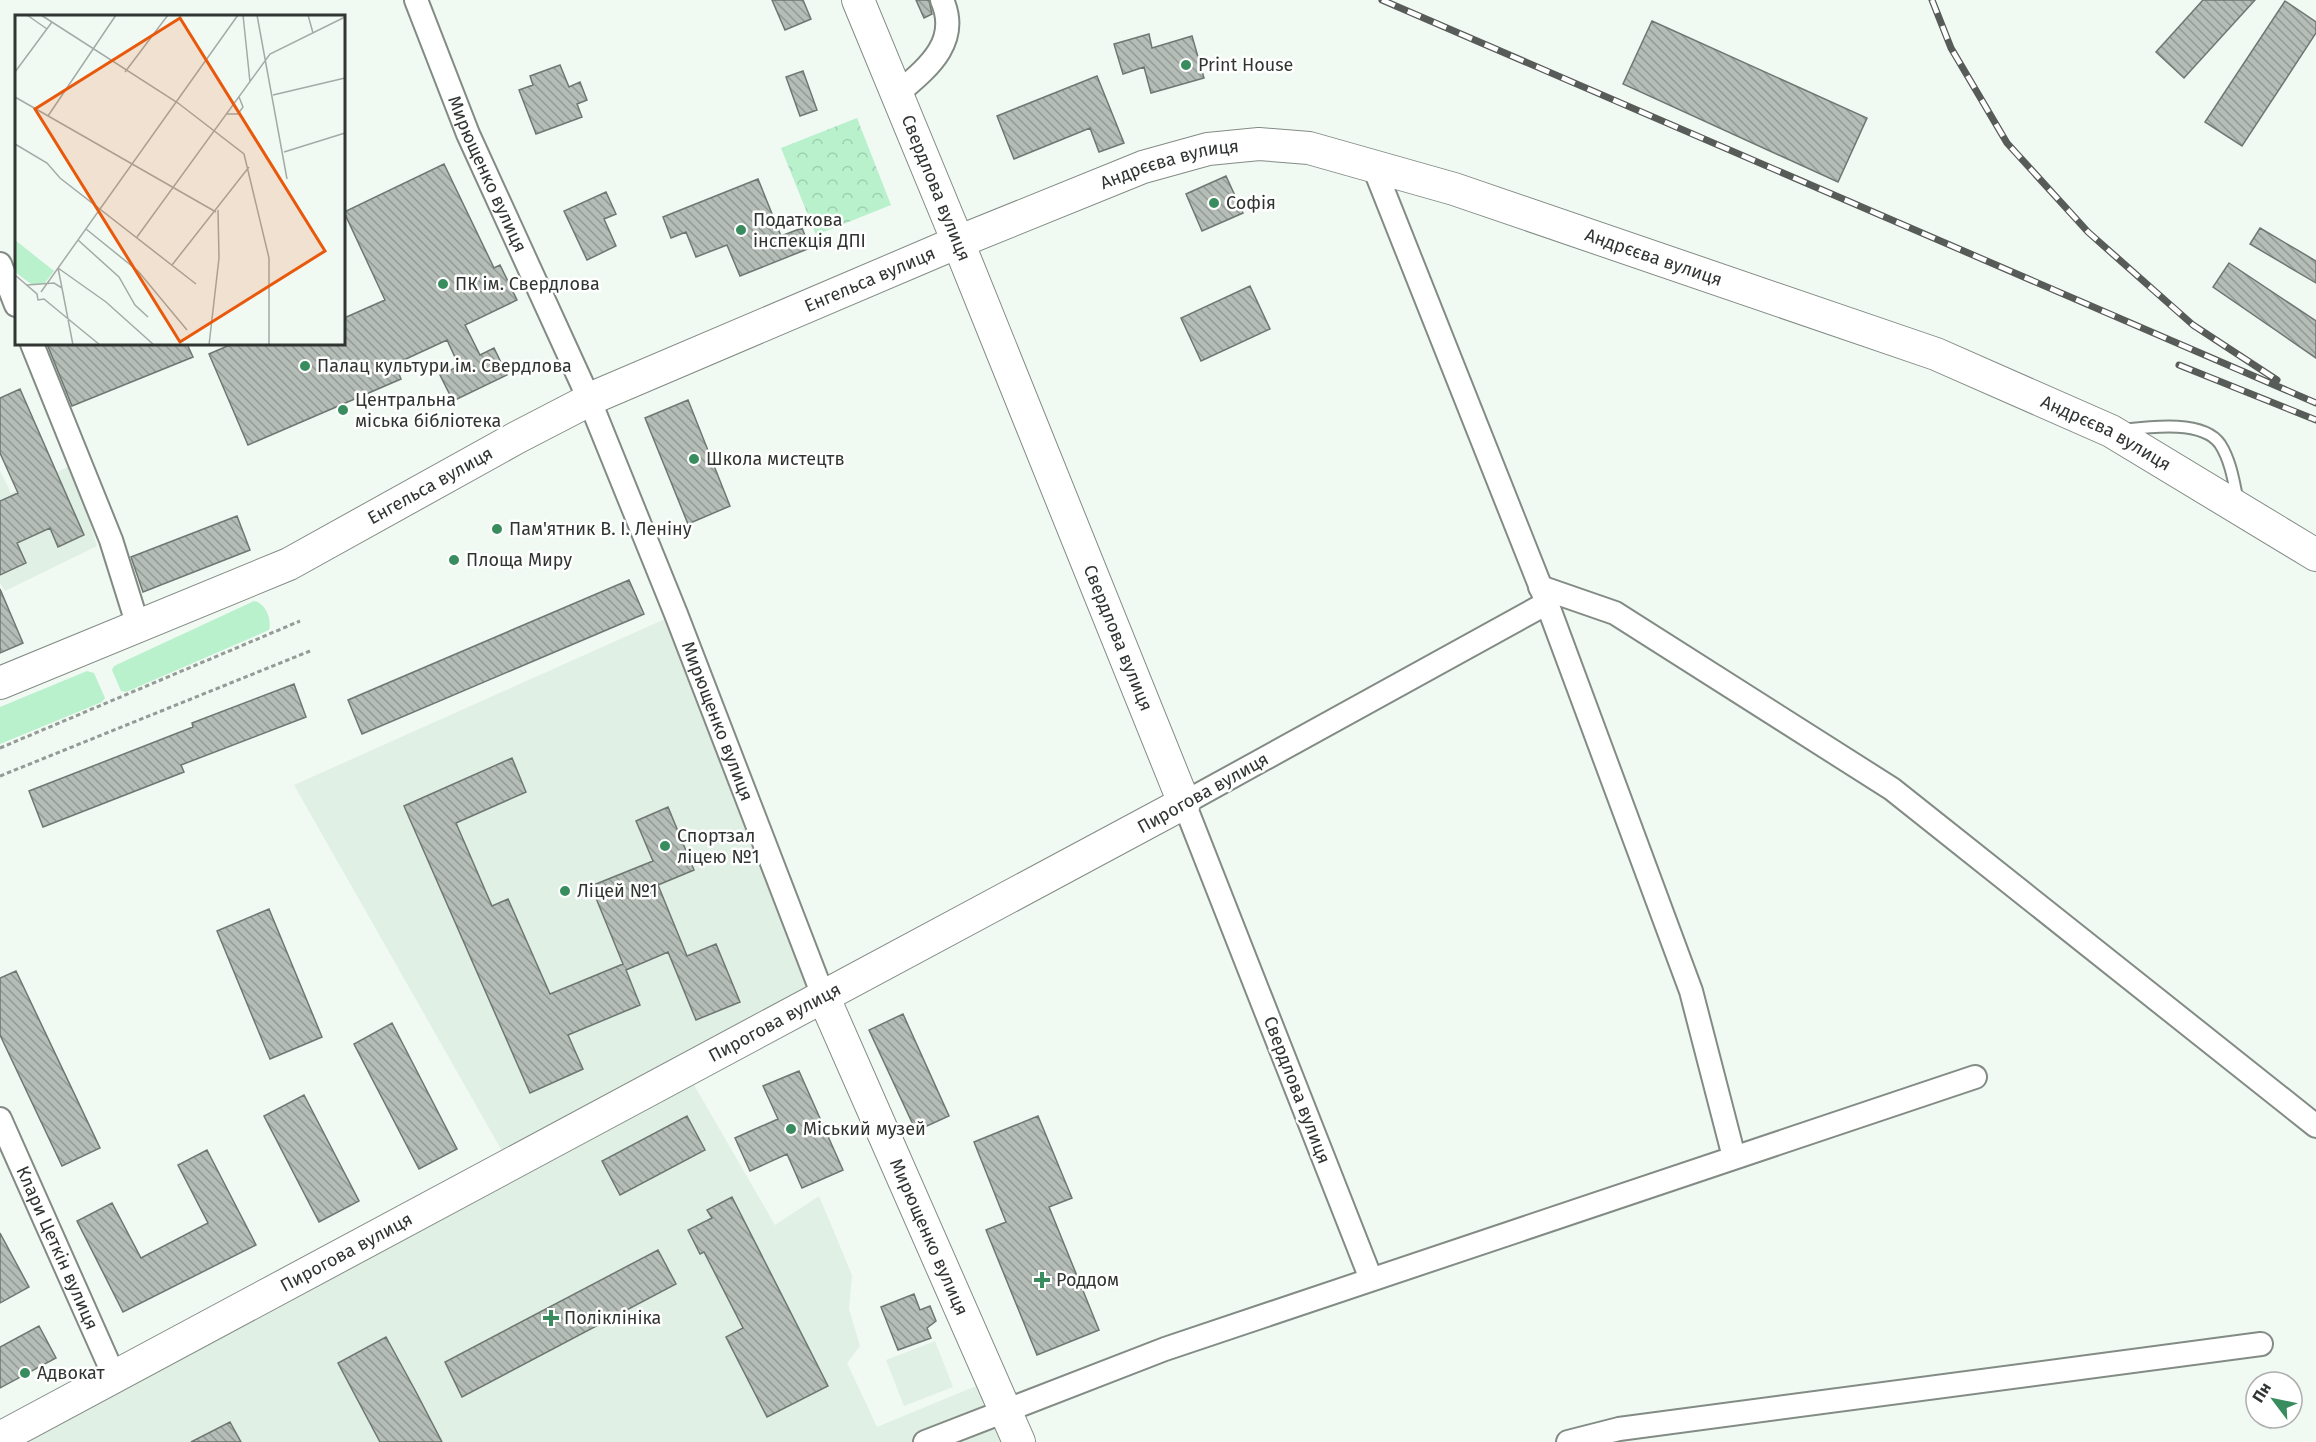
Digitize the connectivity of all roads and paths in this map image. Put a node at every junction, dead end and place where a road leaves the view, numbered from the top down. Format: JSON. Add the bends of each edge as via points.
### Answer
{"nodes":[{"id":1,"x":416,"y":0,"type":"edge"},
{"id":2,"x":858,"y":0,"type":"edge"},
{"id":3,"x":942,"y":0,"type":"edge"},
{"id":4,"x":897,"y":94,"type":"junction"},
{"id":5,"x":1373,"y":165,"type":"junction"},
{"id":6,"x":958,"y":242,"type":"junction"},
{"id":7,"x":0,"y":264,"type":"edge"},
{"id":8,"x":15,"y":302,"type":"edge"},
{"id":9,"x":32,"y":345,"type":"edge"},
{"id":10,"x":589,"y":399,"type":"junction"},
{"id":11,"x":2111,"y":431,"type":"junction"},
{"id":12,"x":2240,"y":508,"type":"junction"},
{"id":13,"x":2316,"y":555,"type":"edge"},
{"id":14,"x":1543,"y":595,"type":"junction"},
{"id":15,"x":300,"y":621,"type":"dead end"},
{"id":16,"x":138,"y":627,"type":"junction"},
{"id":17,"x":310,"y":651,"type":"dead end"},
{"id":18,"x":0,"y":684,"type":"edge"},
{"id":19,"x":0,"y":748,"type":"edge"},
{"id":20,"x":0,"y":776,"type":"edge"},
{"id":21,"x":1184,"y":803,"type":"junction"},
{"id":22,"x":825,"y":998,"type":"junction"},
{"id":23,"x":1975,"y":1077,"type":"dead end"},
{"id":24,"x":0,"y":1119,"type":"edge"},
{"id":25,"x":2316,"y":1126,"type":"edge"},
{"id":26,"x":1734,"y":1156,"type":"junction"},
{"id":27,"x":1371,"y":1279,"type":"junction"},
{"id":28,"x":2261,"y":1344,"type":"dead end"},
{"id":29,"x":115,"y":1378,"type":"junction"},
{"id":30,"x":1006,"y":1410,"type":"junction"},
{"id":31,"x":0,"y":1438,"type":"edge"},
{"id":32,"x":925,"y":1442,"type":"edge"},
{"id":33,"x":1019,"y":1442,"type":"edge"},
{"id":34,"x":1568,"y":1442,"type":"edge"}],
"edges":[{"from":1,"to":10,"type":"street","name":"Мирющенко вулиця","via":[[468,134]]},
{"from":2,"to":4,"type":"street","name":"Свердлова вулиця"},
{"from":3,"to":4,"type":"street","via":[[947,12],[945,42],[929,66]]},
{"from":4,"to":6,"type":"street","name":"Свердлова вулиця"},
{"from":5,"to":6,"type":"street","name":"Андрєєва вулиця","via":[[1309,148],[1259,144],[1208,149],[1143,167]]},
{"from":5,"to":11,"type":"street","name":"Андрєєва вулиця","via":[[1454,189],[1936,354]]},
{"from":5,"to":14,"type":"street"},
{"from":6,"to":10,"type":"street","name":"Енгельса вулиця"},
{"from":6,"to":21,"type":"street","name":"Свердлова вулиця"},
{"from":7,"to":8,"type":"street"},
{"from":9,"to":16,"type":"street","via":[[111,540]]},
{"from":10,"to":16,"type":"street","name":"Енгельса вулиця","via":[[289,564]]},
{"from":10,"to":22,"type":"street","name":"Мирющенко вулиця"},
{"from":11,"to":12,"type":"street","name":"Андрєєва вулиця"},
{"from":11,"to":12,"type":"lane","via":[[2159,426],[2198,429],[2219,442],[2230,466]]},
{"from":12,"to":13,"type":"street","name":"Андрєєва вулиця"},
{"from":14,"to":21,"type":"street","name":"Пирогова вулиця"},
{"from":14,"to":25,"type":"street","via":[[1615,613],[1892,789]]},
{"from":14,"to":26,"type":"street","via":[[1691,991]]},
{"from":15,"to":19,"type":"path"},
{"from":16,"to":18,"type":"street","name":"Енгельса вулиця"},
{"from":17,"to":20,"type":"path"},
{"from":21,"to":22,"type":"street","name":"Пирогова вулиця"},
{"from":21,"to":27,"type":"street","name":"Свердлова вулиця"},
{"from":22,"to":29,"type":"street","name":"Пирогова вулиця"},
{"from":22,"to":30,"type":"street","name":"Мирющенко вулиця"},
{"from":23,"to":26,"type":"street"},
{"from":24,"to":29,"type":"street","name":"Клари Цеткін вулиця"},
{"from":26,"to":27,"type":"street"},
{"from":27,"to":30,"type":"street","via":[[1165,1349]]},
{"from":28,"to":34,"type":"street","via":[[1619,1429]]},
{"from":29,"to":31,"type":"street","name":"Пирогова вулиця"},
{"from":30,"to":32,"type":"street"},
{"from":30,"to":33,"type":"street","name":"Мирющенко вулиця"}]}
